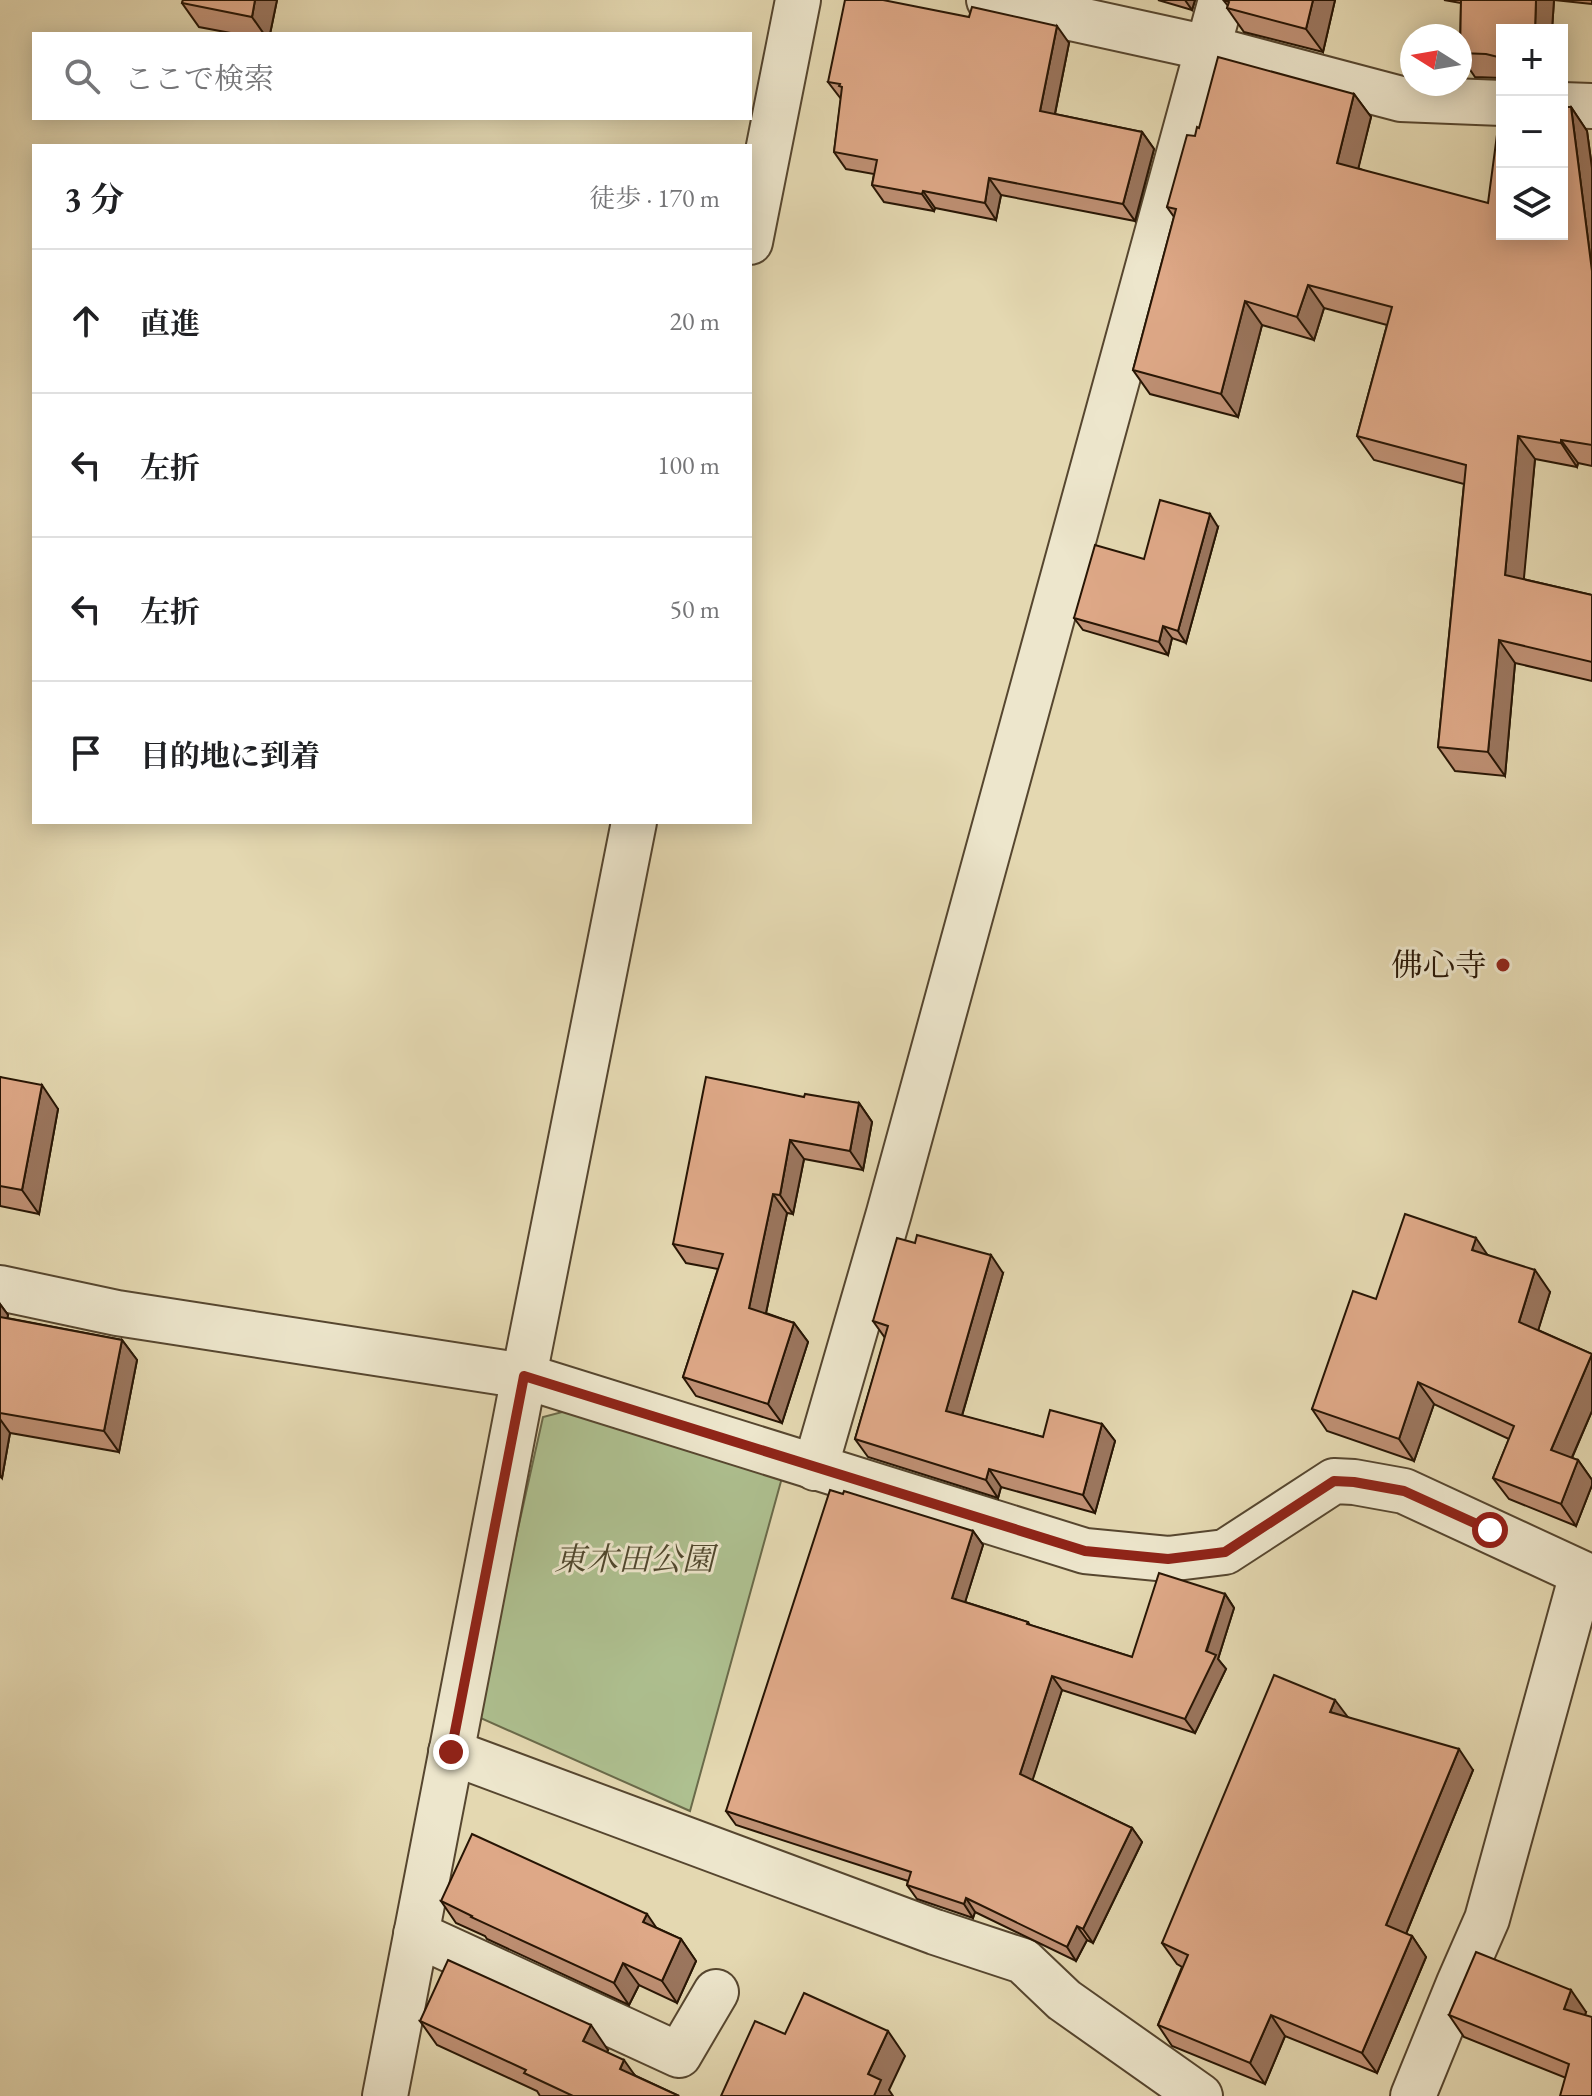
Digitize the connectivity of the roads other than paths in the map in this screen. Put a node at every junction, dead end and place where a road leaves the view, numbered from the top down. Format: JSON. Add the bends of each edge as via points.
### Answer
{"nodes":[{"id":1,"x":798,"y":0,"type":"edge"},
{"id":2,"x":989,"y":0,"type":"edge"},
{"id":3,"x":1221,"y":0,"type":"edge"},
{"id":4,"x":1208,"y":48,"type":"junction"},
{"id":5,"x":1496,"y":103,"type":"edge"},
{"id":6,"x":1568,"y":105,"type":"edge"},
{"id":7,"x":1592,"y":106,"type":"edge"},
{"id":8,"x":752,"y":232,"type":"edge"},
{"id":9,"x":634,"y":824,"type":"edge"},
{"id":10,"x":0,"y":1288,"type":"edge"},
{"id":11,"x":524,"y":1376,"type":"junction"},
{"id":12,"x":815,"y":1468,"type":"junction"},
{"id":13,"x":1587,"y":1576,"type":"edge"},
{"id":14,"x":451,"y":1752,"type":"junction"},
{"id":15,"x":416,"y":1934,"type":"junction"},
{"id":16,"x":716,"y":1992,"type":"dead end"},
{"id":17,"x":385,"y":2096,"type":"edge"},
{"id":18,"x":1200,"y":2096,"type":"edge"},
{"id":19,"x":1413,"y":2096,"type":"edge"}],
"edges":[{"from":1,"to":8,"type":"street"},
{"from":2,"to":4,"type":"street"},
{"from":3,"to":4,"type":"street"},
{"from":4,"to":5,"type":"street","via":[[1401,99]]},
{"from":4,"to":12,"type":"street"},
{"from":6,"to":7,"type":"street"},
{"from":9,"to":11,"type":"street"},
{"from":10,"to":11,"type":"street","via":[[117,1313]]},
{"from":11,"to":12,"type":"street"},
{"from":11,"to":14,"type":"street"},
{"from":12,"to":13,"type":"street","via":[[1085,1551],[1168,1559],[1225,1552],[1334,1481],[1354,1482],[1404,1491]]},
{"from":13,"to":19,"type":"street","via":[[1487,1919]]},
{"from":14,"to":15,"type":"street"},
{"from":14,"to":18,"type":"street","via":[[1023,1961],[1064,2000]]},
{"from":15,"to":16,"type":"street","via":[[679,2055]]},
{"from":15,"to":17,"type":"street"}]}
